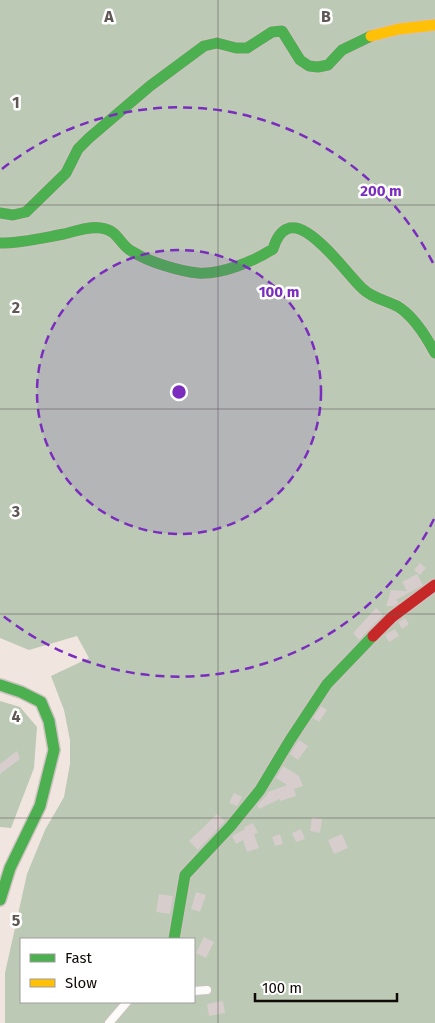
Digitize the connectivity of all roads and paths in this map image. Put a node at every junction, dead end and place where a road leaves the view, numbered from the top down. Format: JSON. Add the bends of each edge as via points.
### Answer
{"nodes":[{"id":1,"x":435,"y":25,"type":"edge"},
{"id":2,"x":0,"y":212,"type":"edge"},
{"id":3,"x":0,"y":243,"type":"edge"},
{"id":4,"x":435,"y":353,"type":"edge"},
{"id":5,"x":435,"y":585,"type":"edge"},
{"id":6,"x":0,"y":685,"type":"edge"},
{"id":7,"x":0,"y":900,"type":"edge"},
{"id":8,"x":174,"y":938,"type":"edge"},
{"id":9,"x":208,"y":990,"type":"dead end"},
{"id":10,"x":195,"y":991,"type":"edge"},
{"id":11,"x":127,"y":1003,"type":"edge"},
{"id":12,"x":109,"y":1023,"type":"edge"}],
"edges":[{"from":1,"to":2,"type":"street","via":[[367,38],[342,50],[329,64],[319,67],[302,61],[282,32],[270,33],[246,48],[211,42],[105,123],[78,149],[62,178],[26,212],[13,216]]},
{"from":3,"to":4,"type":"street","via":[[21,243],[101,228],[113,231],[132,252],[157,264],[199,273],[227,269],[257,259],[273,249],[281,232],[297,228],[316,238],[363,290],[402,309],[421,330]]},
{"from":5,"to":8,"type":"street","via":[[392,617],[328,684],[260,790],[185,875]]},
{"from":6,"to":7,"type":"street","via":[[41,702],[49,721],[54,750],[40,806],[10,868]]},
{"from":9,"to":10,"type":"street"},
{"from":11,"to":12,"type":"street"}]}
